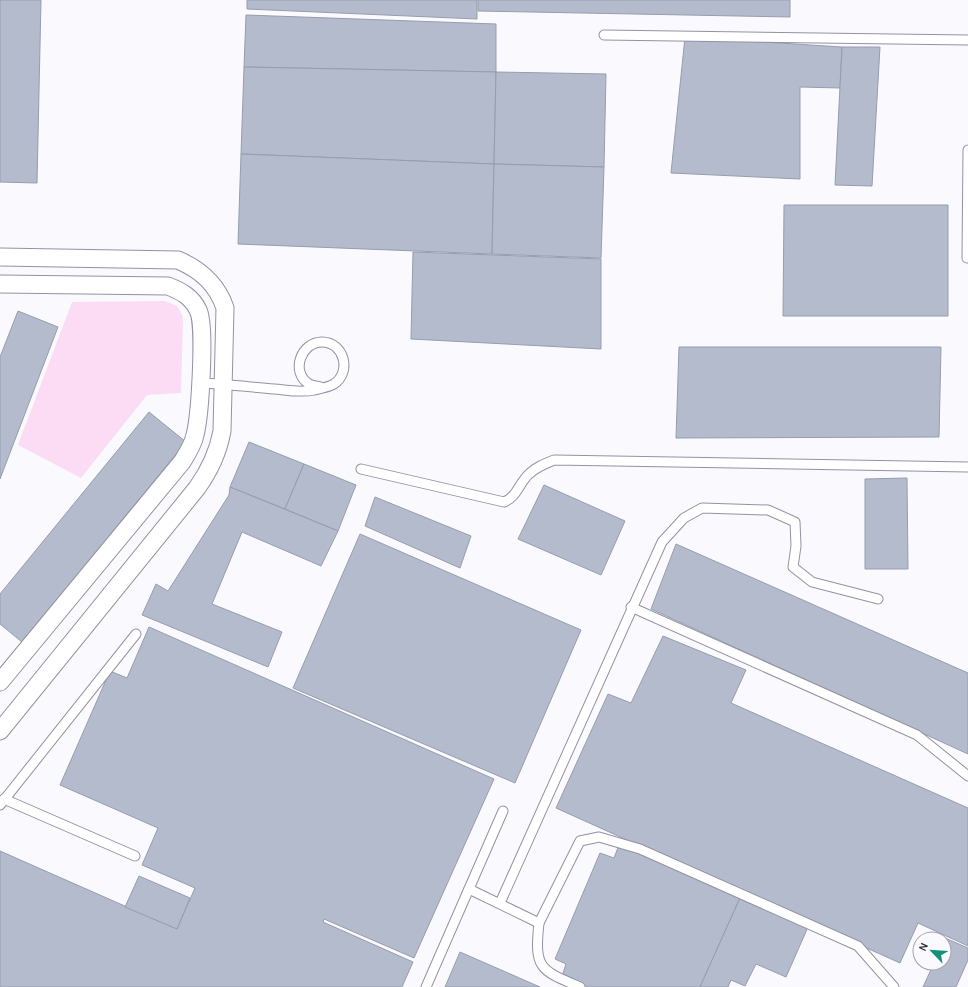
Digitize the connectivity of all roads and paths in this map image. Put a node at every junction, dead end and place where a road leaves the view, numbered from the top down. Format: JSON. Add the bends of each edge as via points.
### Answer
{"nodes":[{"id":1,"x":604,"y":35,"type":"dead end"},
{"id":2,"x":968,"y":40,"type":"edge"},
{"id":3,"x":968,"y":150,"type":"edge"},
{"id":4,"x":0,"y":257,"type":"edge"},
{"id":5,"x":967,"y":258,"type":"edge"},
{"id":6,"x":98,"y":259,"type":"junction"},
{"id":7,"x":0,"y":284,"type":"edge"},
{"id":8,"x":99,"y":285,"type":"junction"},
{"id":9,"x":201,"y":383,"type":"junction"},
{"id":10,"x":224,"y":384,"type":"junction"},
{"id":11,"x":321,"y":387,"type":"junction"},
{"id":12,"x":968,"y":467,"type":"edge"},
{"id":13,"x":361,"y":469,"type":"dead end"},
{"id":14,"x":878,"y":599,"type":"dead end"},
{"id":15,"x":632,"y":608,"type":"junction"},
{"id":16,"x":136,"y":634,"type":"dead end"},
{"id":17,"x":0,"y":682,"type":"edge"},
{"id":18,"x":0,"y":731,"type":"edge"},
{"id":19,"x":968,"y":776,"type":"edge"},
{"id":20,"x":2,"y":802,"type":"edge"},
{"id":21,"x":503,"y":811,"type":"dead end"},
{"id":22,"x":135,"y":856,"type":"dead end"},
{"id":23,"x":469,"y":890,"type":"junction"},
{"id":24,"x":500,"y":903,"type":"junction"},
{"id":25,"x":539,"y":922,"type":"junction"},
{"id":26,"x":426,"y":987,"type":"edge"},
{"id":27,"x":580,"y":987,"type":"edge"},
{"id":28,"x":894,"y":987,"type":"edge"}],
"edges":[{"from":1,"to":2,"type":"lane"},
{"from":3,"to":5,"type":"lane"},
{"from":4,"to":6,"type":"street"},
{"from":6,"to":8,"type":"street"},
{"from":6,"to":10,"type":"street","via":[[178,260],[190,265],[211,282],[225,308]]},
{"from":7,"to":8,"type":"street"},
{"from":8,"to":9,"type":"street","via":[[168,286],[188,296],[202,319]]},
{"from":9,"to":10,"type":"lane"},
{"from":9,"to":17,"type":"street","via":[[196,435],[182,462]]},
{"from":10,"to":11,"type":"lane","via":[[302,391]]},
{"from":10,"to":18,"type":"street","via":[[219,448],[205,477]]},
{"from":11,"to":11,"type":"lane","via":[[334,384],[344,368],[342,354],[338,348],[322,342],[309,346],[300,361],[300,372],[306,380]]},
{"from":12,"to":13,"type":"lane","via":[[554,460],[528,474],[510,500],[504,502]]},
{"from":14,"to":15,"type":"lane","via":[[812,582],[793,567],[796,546],[795,522],[768,510],[702,508],[684,518],[662,542]]},
{"from":15,"to":19,"type":"lane","via":[[917,735]]},
{"from":15,"to":24,"type":"lane"},
{"from":16,"to":20,"type":"lane"},
{"from":20,"to":22,"type":"lane"},
{"from":21,"to":23,"type":"lane"},
{"from":23,"to":24,"type":"lane"},
{"from":23,"to":26,"type":"lane"},
{"from":24,"to":25,"type":"lane"},
{"from":25,"to":27,"type":"lane","via":[[539,962],[549,974]]},
{"from":25,"to":28,"type":"lane","via":[[580,841],[599,837],[640,849],[858,946]]}]}
